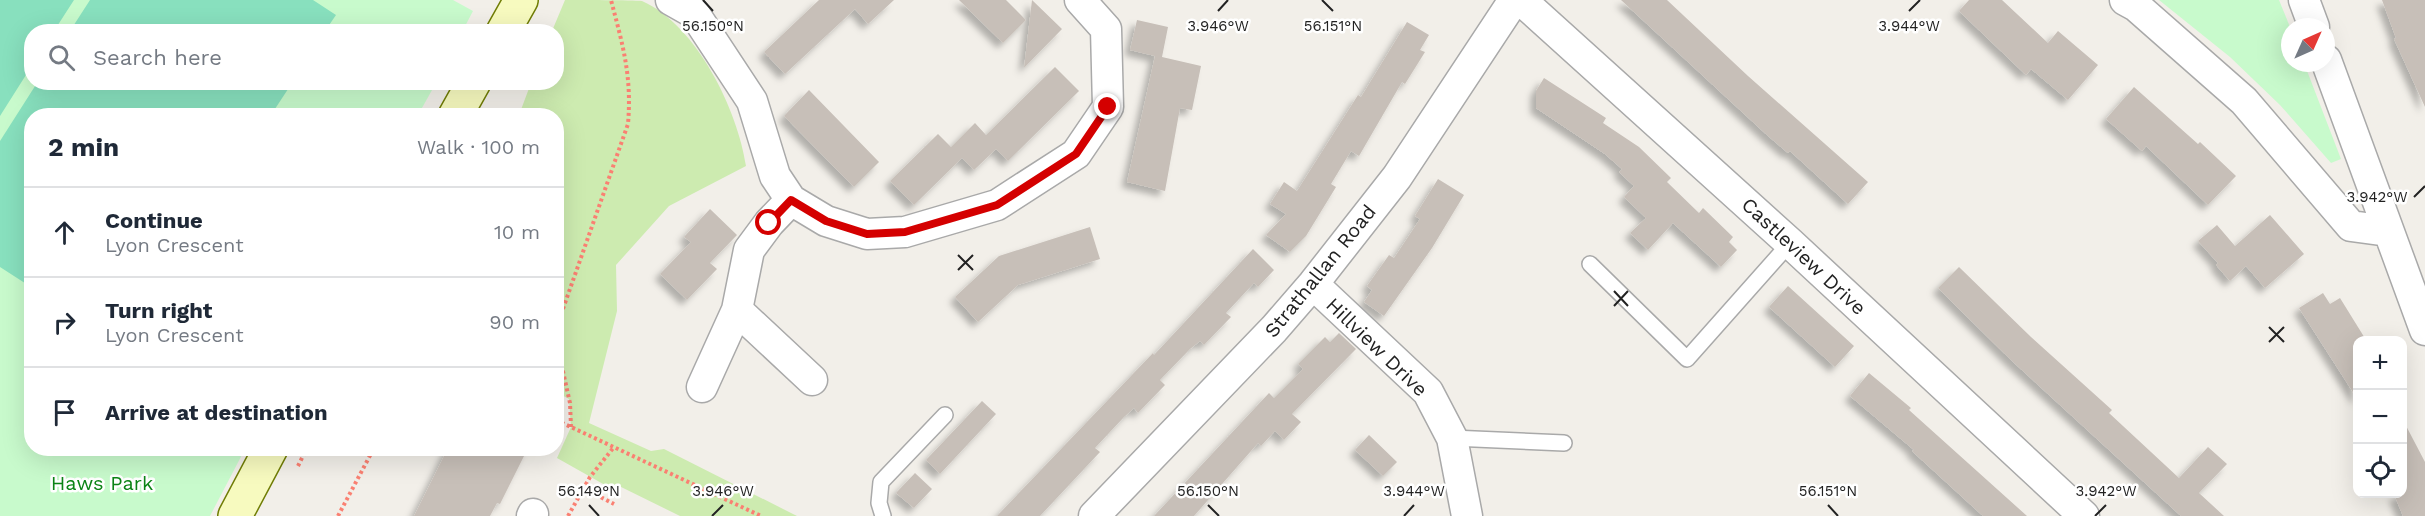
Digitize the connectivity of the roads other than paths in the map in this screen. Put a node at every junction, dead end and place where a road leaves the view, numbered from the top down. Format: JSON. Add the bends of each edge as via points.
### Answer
{"nodes":[{"id":1,"x":521,"y":0,"type":"edge"},
{"id":2,"x":1080,"y":0,"type":"edge"},
{"id":3,"x":1514,"y":0,"type":"edge"},
{"id":4,"x":1521,"y":0,"type":"edge"},
{"id":5,"x":2125,"y":0,"type":"edge"},
{"id":6,"x":2304,"y":0,"type":"edge"},
{"id":7,"x":692,"y":4,"type":"edge"},
{"id":8,"x":2311,"y":18,"type":"edge"},
{"id":9,"x":508,"y":24,"type":"edge"},
{"id":10,"x":2330,"y":72,"type":"edge"},
{"id":11,"x":470,"y":90,"type":"edge"},
{"id":12,"x":459,"y":108,"type":"edge"},
{"id":13,"x":791,"y":200,"type":"junction"},
{"id":14,"x":2388,"y":231,"type":"junction"},
{"id":15,"x":1790,"y":243,"type":"junction"},
{"id":16,"x":1590,"y":264,"type":"dead end"},
{"id":17,"x":1312,"y":284,"type":"junction"},
{"id":18,"x":737,"y":310,"type":"junction"},
{"id":19,"x":2425,"y":330,"type":"edge"},
{"id":20,"x":812,"y":380,"type":"dead end"},
{"id":21,"x":702,"y":387,"type":"dead end"},
{"id":22,"x":945,"y":415,"type":"dead end"},
{"id":23,"x":1452,"y":438,"type":"junction"},
{"id":24,"x":1564,"y":443,"type":"dead end"},
{"id":25,"x":267,"y":456,"type":"edge"},
{"id":26,"x":235,"y":516,"type":"edge"},
{"id":27,"x":883,"y":516,"type":"edge"},
{"id":28,"x":1094,"y":516,"type":"edge"},
{"id":29,"x":1467,"y":516,"type":"edge"},
{"id":30,"x":2084,"y":516,"type":"edge"}],
"edges":[{"from":1,"to":9,"type":"main road"},
{"from":2,"to":13,"type":"street","via":[[1106,29],[1108,107],[1076,154],[997,205],[905,232],[867,234],[826,221]]},
{"from":3,"to":17,"type":"street","name":"Strathallan Road","via":[[1397,177]]},
{"from":4,"to":15,"type":"street","name":"Castleview Drive"},
{"from":5,"to":14,"type":"street","via":[[2244,100],[2351,226]]},
{"from":6,"to":8,"type":"street"},
{"from":7,"to":13,"type":"street","via":[[752,101],[775,176]]},
{"from":10,"to":14,"type":"street"},
{"from":11,"to":12,"type":"main road"},
{"from":13,"to":18,"type":"street","via":[[749,250]]},
{"from":14,"to":19,"type":"street"},
{"from":15,"to":16,"type":"lane","via":[[1687,359]]},
{"from":15,"to":30,"type":"street","name":"Castleview Drive"},
{"from":17,"to":23,"type":"street","name":"Hillview Drive","via":[[1428,392]]},
{"from":17,"to":28,"type":"street","name":"Strathallan Road","via":[[1274,329]]},
{"from":18,"to":20,"type":"street"},
{"from":18,"to":21,"type":"street"},
{"from":22,"to":27,"type":"lane","via":[[881,482],[879,503]]},
{"from":23,"to":24,"type":"lane"},
{"from":23,"to":29,"type":"street","name":"Hillview Drive"},
{"from":25,"to":26,"type":"main road"}]}
